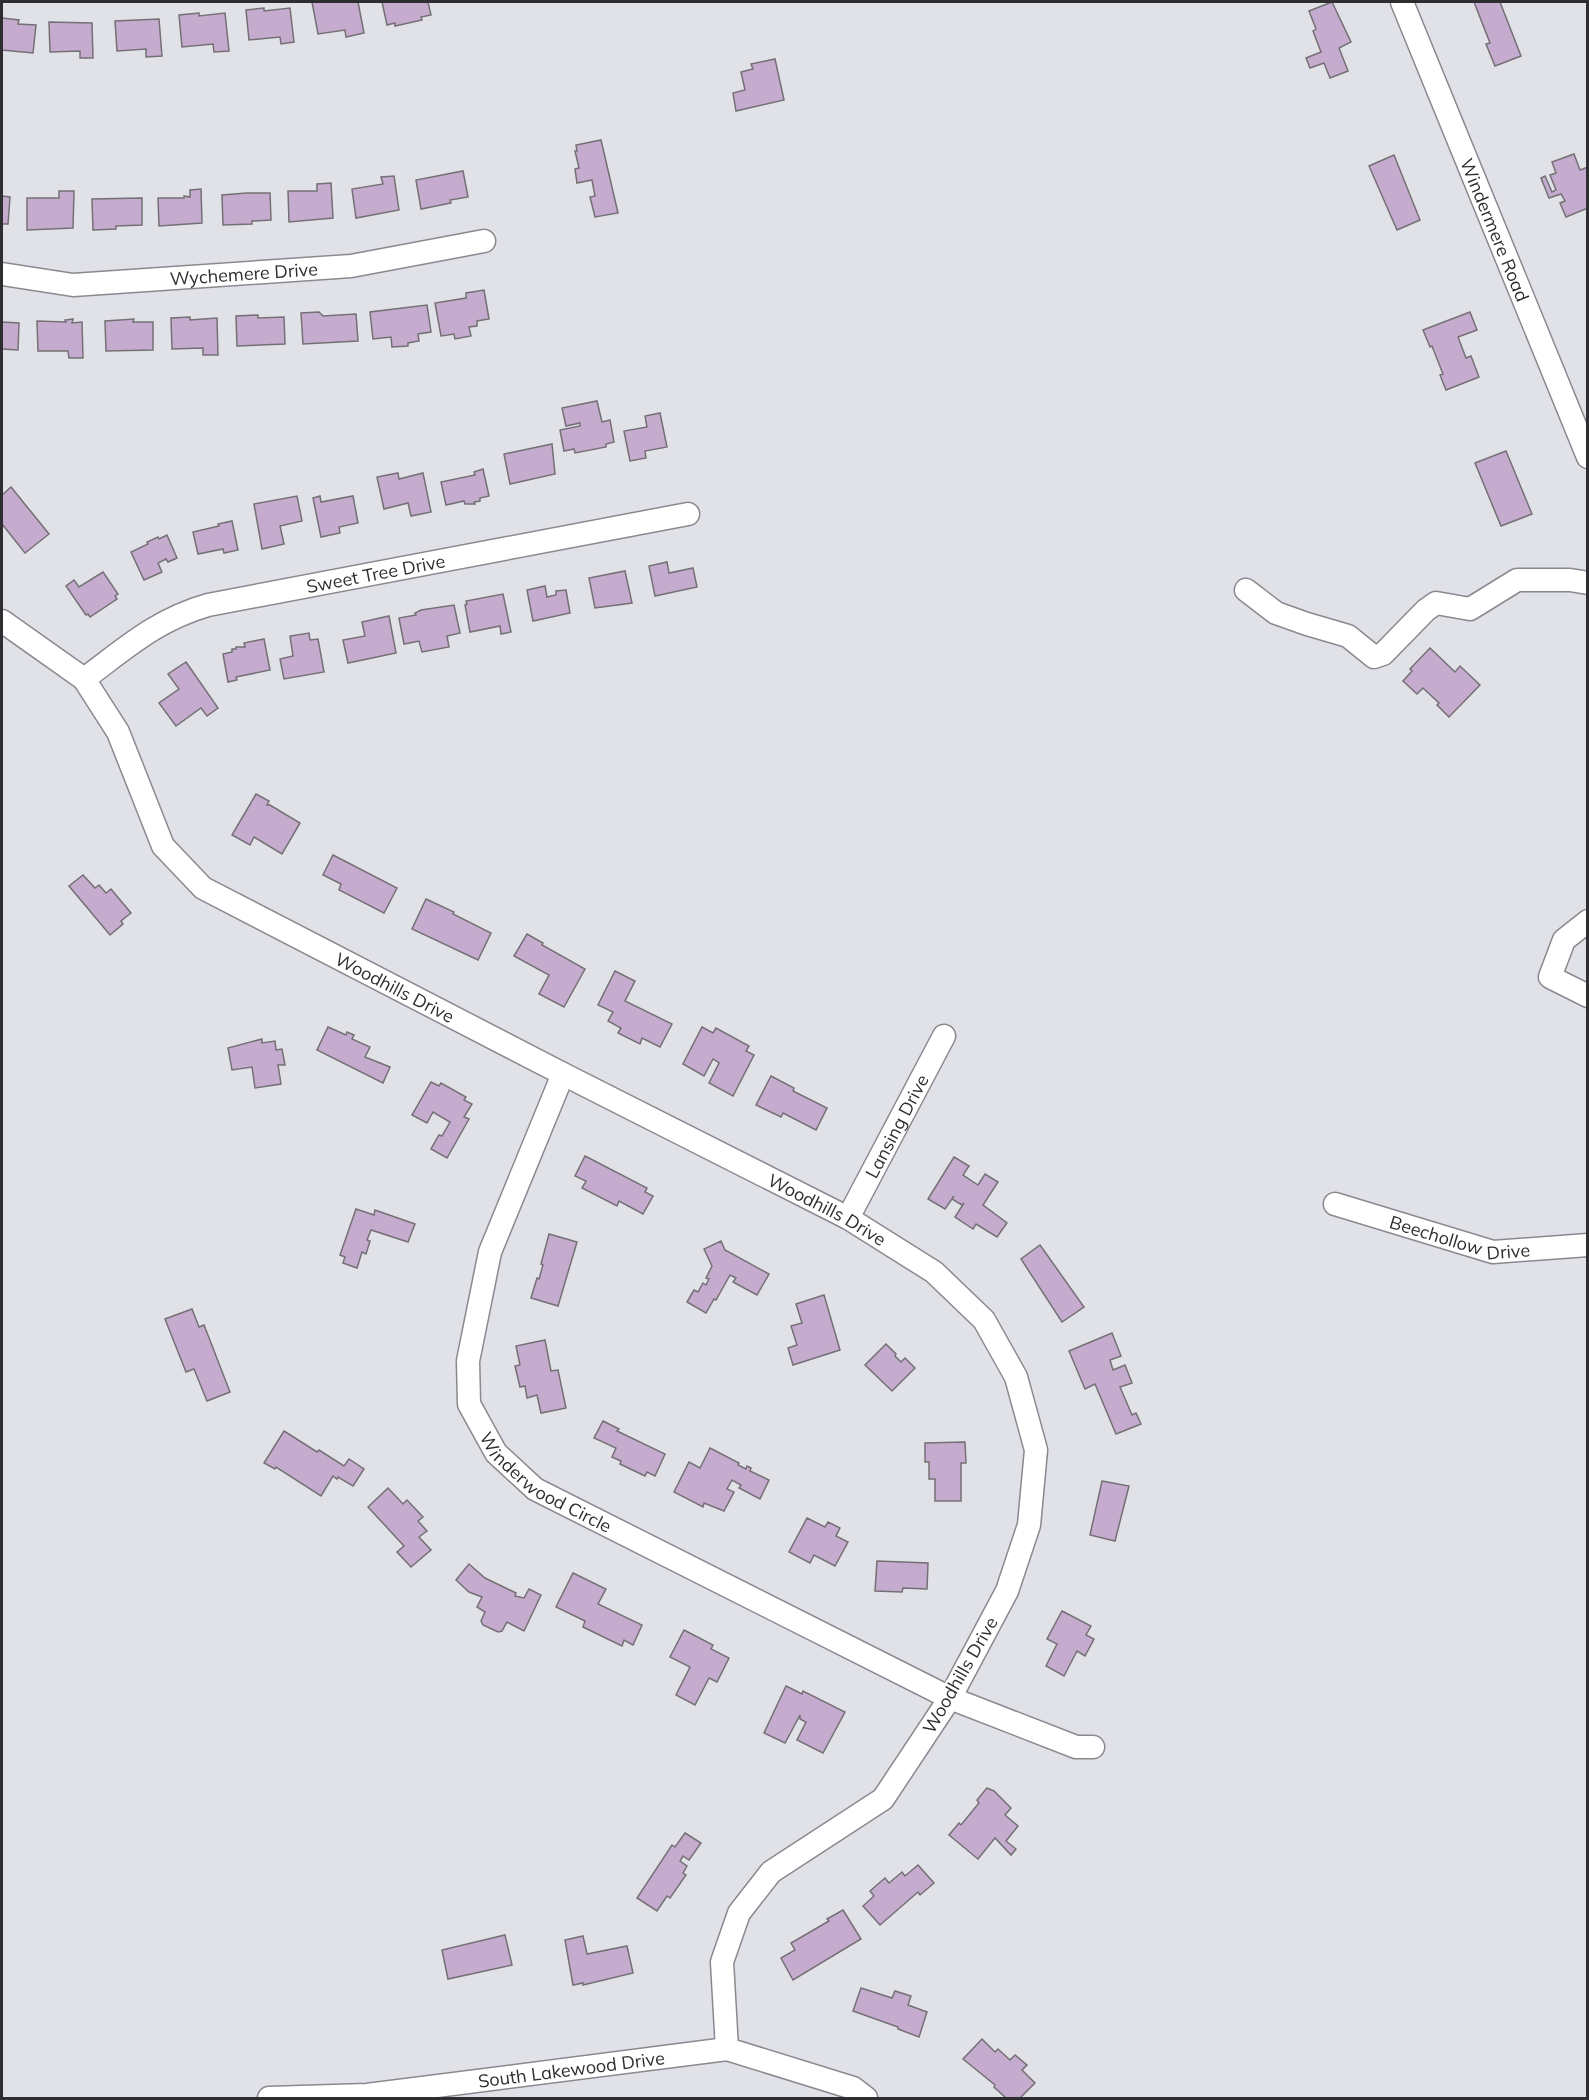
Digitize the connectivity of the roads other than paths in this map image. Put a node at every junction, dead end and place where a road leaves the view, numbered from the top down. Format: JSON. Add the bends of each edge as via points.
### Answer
{"nodes":[{"id":1,"x":1402,"y":2,"type":"edge"},
{"id":2,"x":484,"y":241,"type":"dead end"},
{"id":3,"x":2,"y":274,"type":"edge"},
{"id":4,"x":1587,"y":458,"type":"edge"},
{"id":5,"x":688,"y":514,"type":"dead end"},
{"id":6,"x":1587,"y":583,"type":"edge"},
{"id":7,"x":1245,"y":590,"type":"dead end"},
{"id":8,"x":2,"y":621,"type":"edge"},
{"id":9,"x":84,"y":679,"type":"junction"},
{"id":10,"x":1587,"y":921,"type":"edge"},
{"id":11,"x":1587,"y":996,"type":"edge"},
{"id":12,"x":944,"y":1036,"type":"dead end"},
{"id":13,"x":563,"y":1074,"type":"junction"},
{"id":14,"x":1335,"y":1204,"type":"dead end"},
{"id":15,"x":848,"y":1218,"type":"junction"},
{"id":16,"x":1587,"y":1245,"type":"edge"},
{"id":17,"x":950,"y":1698,"type":"junction"},
{"id":18,"x":1093,"y":1747,"type":"dead end"},
{"id":19,"x":727,"y":2049,"type":"junction"},
{"id":20,"x":268,"y":2098,"type":"edge"},
{"id":21,"x":866,"y":2098,"type":"edge"}],
"edges":[{"from":1,"to":4,"type":"street","name":"Windermere Road"},
{"from":2,"to":3,"type":"street","name":"Wychemere Drive","via":[[351,266],[107,283],[73,285]]},
{"from":5,"to":9,"type":"street","name":"Sweet Tree Drive","via":[[186,611],[165,621]]},
{"from":6,"to":7,"type":"street","via":[[1517,580],[1470,609],[1436,603],[1383,654],[1374,657],[1348,636],[1276,613]]},
{"from":8,"to":9,"type":"street","name":"Woodhills Drive"},
{"from":9,"to":13,"type":"street","name":"Woodhills Drive","via":[[118,732],[163,846],[203,888]]},
{"from":10,"to":11,"type":"street","via":[[1564,940],[1550,977]]},
{"from":12,"to":15,"type":"street","name":"Lansing Drive"},
{"from":13,"to":15,"type":"street","name":"Woodhills Drive"},
{"from":13,"to":17,"type":"street","name":"Winderwood Circle","via":[[490,1252],[468,1361],[470,1404],[496,1452],[535,1489]]},
{"from":14,"to":16,"type":"street","name":"Beechollow Drive","via":[[1493,1252]]},
{"from":15,"to":17,"type":"street","name":"Woodhills Drive","via":[[934,1272],[984,1320],[1016,1377],[1036,1450],[1029,1525],[1007,1591]]},
{"from":17,"to":18,"type":"street","name":"Winderwood Circle","via":[[1076,1747]]},
{"from":17,"to":19,"type":"street","name":"Woodhills Drive","via":[[883,1799],[771,1872],[739,1913],[722,1962]]},
{"from":19,"to":20,"type":"street","name":"South Lakewood Drive","via":[[367,2095]]},
{"from":19,"to":21,"type":"street","name":"South Lakewood Drive","via":[[853,2088]]}]}
